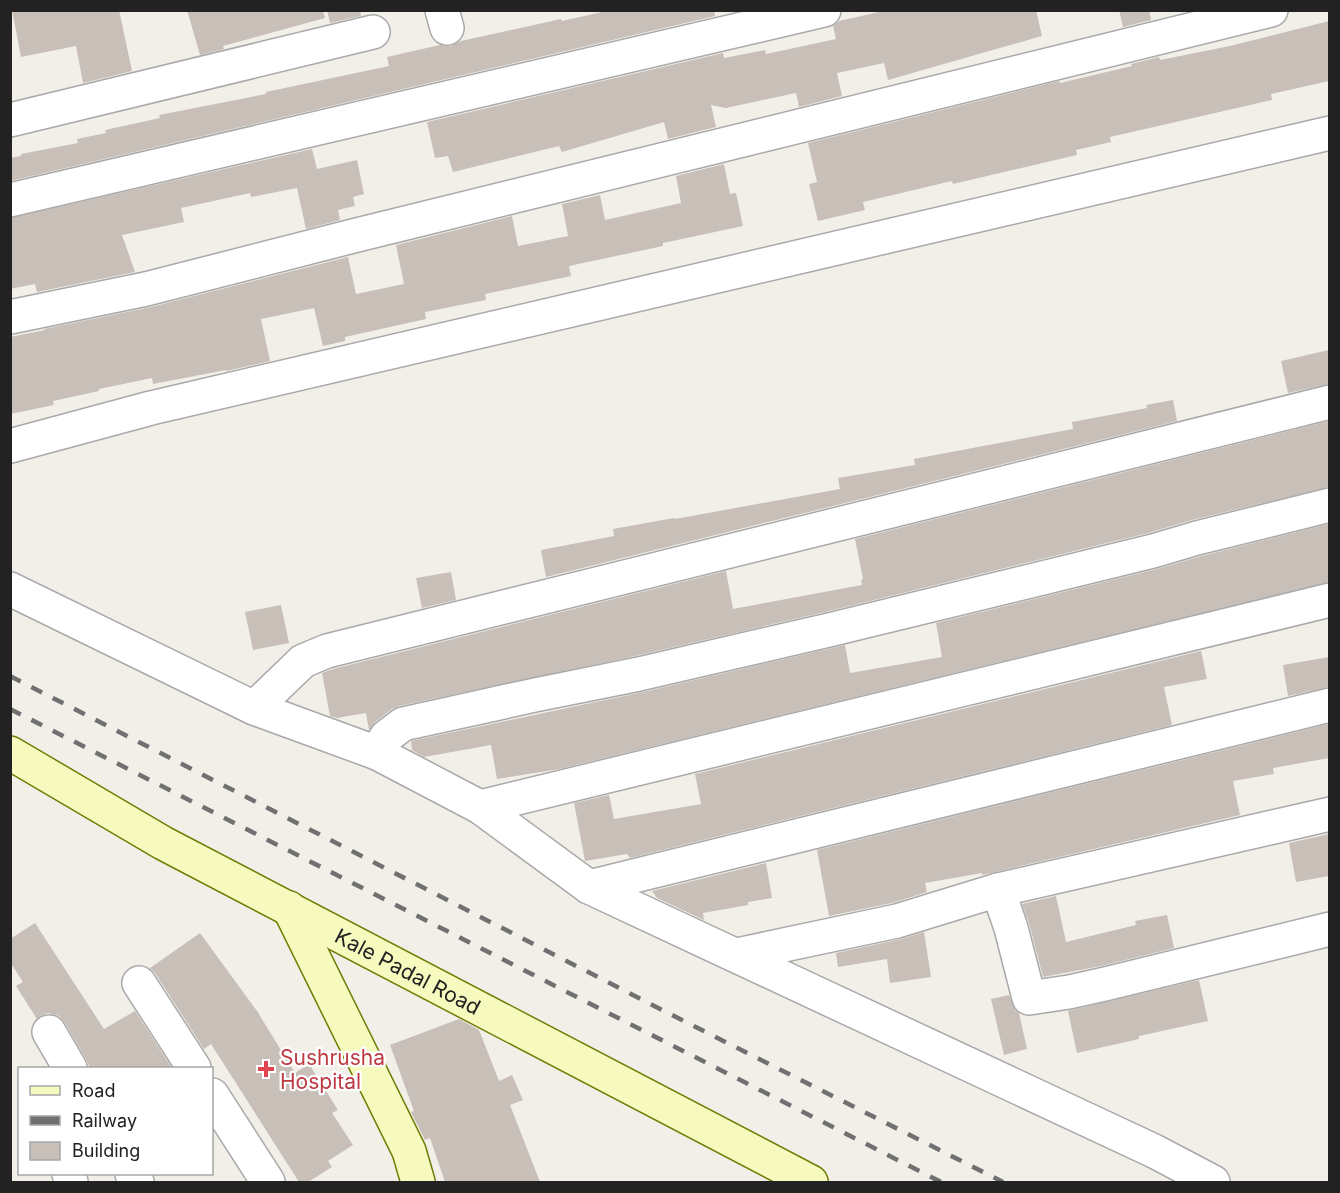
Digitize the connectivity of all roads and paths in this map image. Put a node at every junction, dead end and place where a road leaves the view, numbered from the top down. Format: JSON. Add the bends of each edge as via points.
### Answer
{"nodes":[{"id":1,"x":824,"y":10,"type":"edge"},
{"id":2,"x":1271,"y":10,"type":"edge"},
{"id":3,"x":373,"y":32,"type":"dead end"},
{"id":4,"x":10,"y":120,"type":"edge"},
{"id":5,"x":1329,"y":133,"type":"edge"},
{"id":6,"x":10,"y":200,"type":"edge"},
{"id":7,"x":10,"y":317,"type":"edge"},
{"id":8,"x":1329,"y":402,"type":"edge"},
{"id":9,"x":10,"y":446,"type":"edge"},
{"id":10,"x":1329,"y":505,"type":"edge"},
{"id":11,"x":10,"y":589,"type":"edge"},
{"id":12,"x":1329,"y":600,"type":"edge"},
{"id":13,"x":1329,"y":705,"type":"edge"},
{"id":14,"x":254,"y":708,"type":"junction"},
{"id":15,"x":10,"y":753,"type":"edge"},
{"id":16,"x":377,"y":753,"type":"junction"},
{"id":17,"x":480,"y":807,"type":"junction"},
{"id":18,"x":1329,"y":814,"type":"edge"},
{"id":19,"x":589,"y":886,"type":"junction"},
{"id":20,"x":998,"y":890,"type":"junction"},
{"id":21,"x":288,"y":908,"type":"junction"},
{"id":22,"x":1329,"y":929,"type":"edge"},
{"id":23,"x":737,"y":955,"type":"junction"},
{"id":24,"x":139,"y":983,"type":"dead end"},
{"id":25,"x":49,"y":1032,"type":"dead end"},
{"id":26,"x":69,"y":1067,"type":"edge"},
{"id":27,"x":193,"y":1067,"type":"edge"},
{"id":28,"x":213,"y":1097,"type":"edge"},
{"id":29,"x":414,"y":1180,"type":"edge"},
{"id":30,"x":268,"y":1182,"type":"edge"},
{"id":31,"x":811,"y":1182,"type":"edge"},
{"id":32,"x":1212,"y":1182,"type":"edge"}],
"edges":[{"from":1,"to":6,"type":"street"},
{"from":2,"to":7,"type":"street","via":[[146,290]]},
{"from":3,"to":4,"type":"street"},
{"from":5,"to":9,"type":"street","via":[[151,408]]},
{"from":8,"to":14,"type":"street","via":[[327,651],[303,661]]},
{"from":10,"to":16,"type":"street","via":[[817,632],[403,724],[386,737]]},
{"from":11,"to":14,"type":"street"},
{"from":12,"to":17,"type":"street"},
{"from":13,"to":19,"type":"street"},
{"from":14,"to":16,"type":"street"},
{"from":15,"to":21,"type":"street","name":"Kale Padal Road","via":[[163,843]]},
{"from":16,"to":17,"type":"street"},
{"from":17,"to":19,"type":"street"},
{"from":18,"to":20,"type":"street"},
{"from":19,"to":23,"type":"street"},
{"from":20,"to":22,"type":"street","via":[[1029,998],[1105,984]]},
{"from":20,"to":23,"type":"street","via":[[897,921]]},
{"from":21,"to":29,"type":"street","via":[[409,1151]]},
{"from":21,"to":31,"type":"street","name":"Kale Padal Road"},
{"from":23,"to":32,"type":"street"},
{"from":24,"to":27,"type":"street"},
{"from":25,"to":26,"type":"street"},
{"from":28,"to":30,"type":"street"}]}
